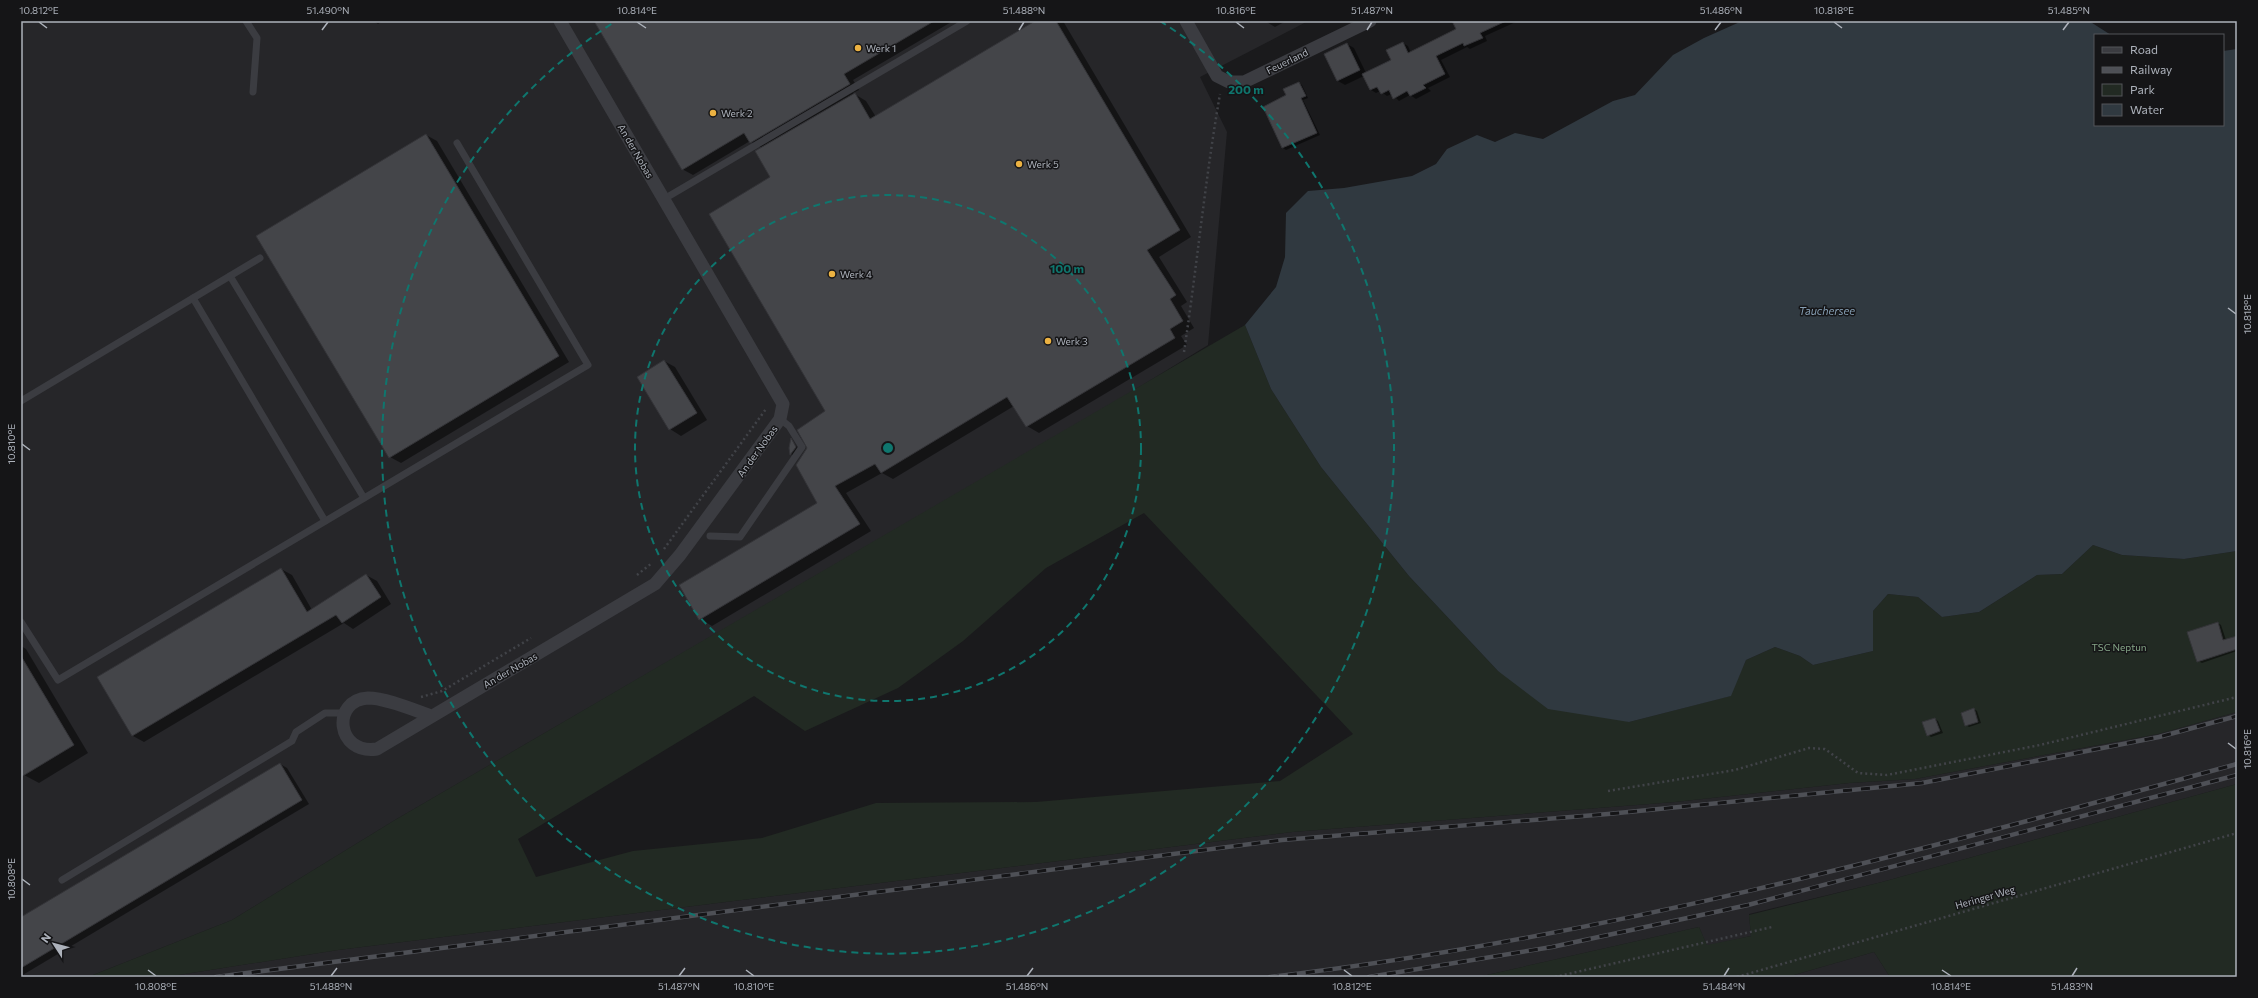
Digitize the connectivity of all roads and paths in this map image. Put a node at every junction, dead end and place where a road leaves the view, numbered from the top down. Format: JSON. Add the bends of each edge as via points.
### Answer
{"nodes":[{"id":1,"x":246,"y":21,"type":"edge"},
{"id":2,"x":560,"y":21,"type":"edge"},
{"id":3,"x":967,"y":21,"type":"edge"},
{"id":4,"x":1186,"y":21,"type":"edge"},
{"id":5,"x":1370,"y":21,"type":"edge"},
{"id":6,"x":1229,"y":82,"type":"junction"},
{"id":7,"x":253,"y":92,"type":"dead end"},
{"id":8,"x":457,"y":143,"type":"dead end"},
{"id":9,"x":664,"y":199,"type":"junction"},
{"id":10,"x":260,"y":258,"type":"dead end"},
{"id":11,"x":230,"y":276,"type":"junction"},
{"id":12,"x":193,"y":298,"type":"junction"},
{"id":13,"x":1184,"y":352,"type":"dead end"},
{"id":14,"x":21,"y":401,"type":"edge"},
{"id":15,"x":768,"y":407,"type":"dead end"},
{"id":16,"x":780,"y":419,"type":"junction"},
{"id":17,"x":364,"y":498,"type":"junction"},
{"id":18,"x":325,"y":521,"type":"junction"},
{"id":19,"x":710,"y":536,"type":"dead end"},
{"id":20,"x":660,"y":553,"type":"dead end"},
{"id":21,"x":656,"y":560,"type":"dead end"},
{"id":22,"x":632,"y":578,"type":"dead end"},
{"id":23,"x":21,"y":622,"type":"edge"},
{"id":24,"x":537,"y":635,"type":"dead end"},
{"id":25,"x":419,"y":697,"type":"dead end"},
{"id":26,"x":2237,"y":697,"type":"edge"},
{"id":27,"x":345,"y":713,"type":"junction"},
{"id":28,"x":431,"y":716,"type":"junction"},
{"id":29,"x":1608,"y":791,"type":"dead end"},
{"id":30,"x":2237,"y":833,"type":"edge"},
{"id":31,"x":62,"y":880,"type":"dead end"},
{"id":32,"x":1772,"y":927,"type":"dead end"},
{"id":33,"x":1555,"y":977,"type":"edge"},
{"id":34,"x":1737,"y":977,"type":"edge"}],
"edges":[{"from":1,"to":7,"type":"lane","via":[[257,38]]},
{"from":2,"to":9,"type":"street","name":"An der Nobas"},
{"from":3,"to":9,"type":"lane"},
{"from":4,"to":6,"type":"street","via":[[1217,76]]},
{"from":5,"to":6,"type":"street","name":"Feuerland","via":[[1244,82]]},
{"from":6,"to":13,"type":"path","via":[[1220,94]]},
{"from":8,"to":17,"type":"lane","via":[[588,365]]},
{"from":9,"to":16,"type":"street","name":"An der Nobas","via":[[777,391],[783,404]]},
{"from":10,"to":11,"type":"lane"},
{"from":11,"to":12,"type":"lane"},
{"from":11,"to":17,"type":"lane"},
{"from":12,"to":14,"type":"lane"},
{"from":12,"to":18,"type":"lane"},
{"from":15,"to":20,"type":"path"},
{"from":16,"to":19,"type":"lane","via":[[789,426],[802,448],[740,536]]},
{"from":16,"to":28,"type":"street","name":"An der Nobas","via":[[656,584]]},
{"from":17,"to":18,"type":"lane"},
{"from":18,"to":23,"type":"lane","via":[[58,680]]},
{"from":21,"to":22,"type":"path"},
{"from":24,"to":25,"type":"path","via":[[442,691]]},
{"from":26,"to":29,"type":"path","via":[[2040,745],[1887,775],[1858,773],[1825,750],[1809,748],[1735,770]]},
{"from":27,"to":28,"type":"street","via":[[353,702],[369,698]]},
{"from":27,"to":28,"type":"street","name":"An der Nobas","via":[[342,723],[346,736],[352,744],[368,750],[377,749]]},
{"from":27,"to":31,"type":"lane","via":[[325,713],[296,732],[292,741]]},
{"from":30,"to":34,"type":"path","name":"Heringer Weg"},
{"from":32,"to":33,"type":"path"}]}
